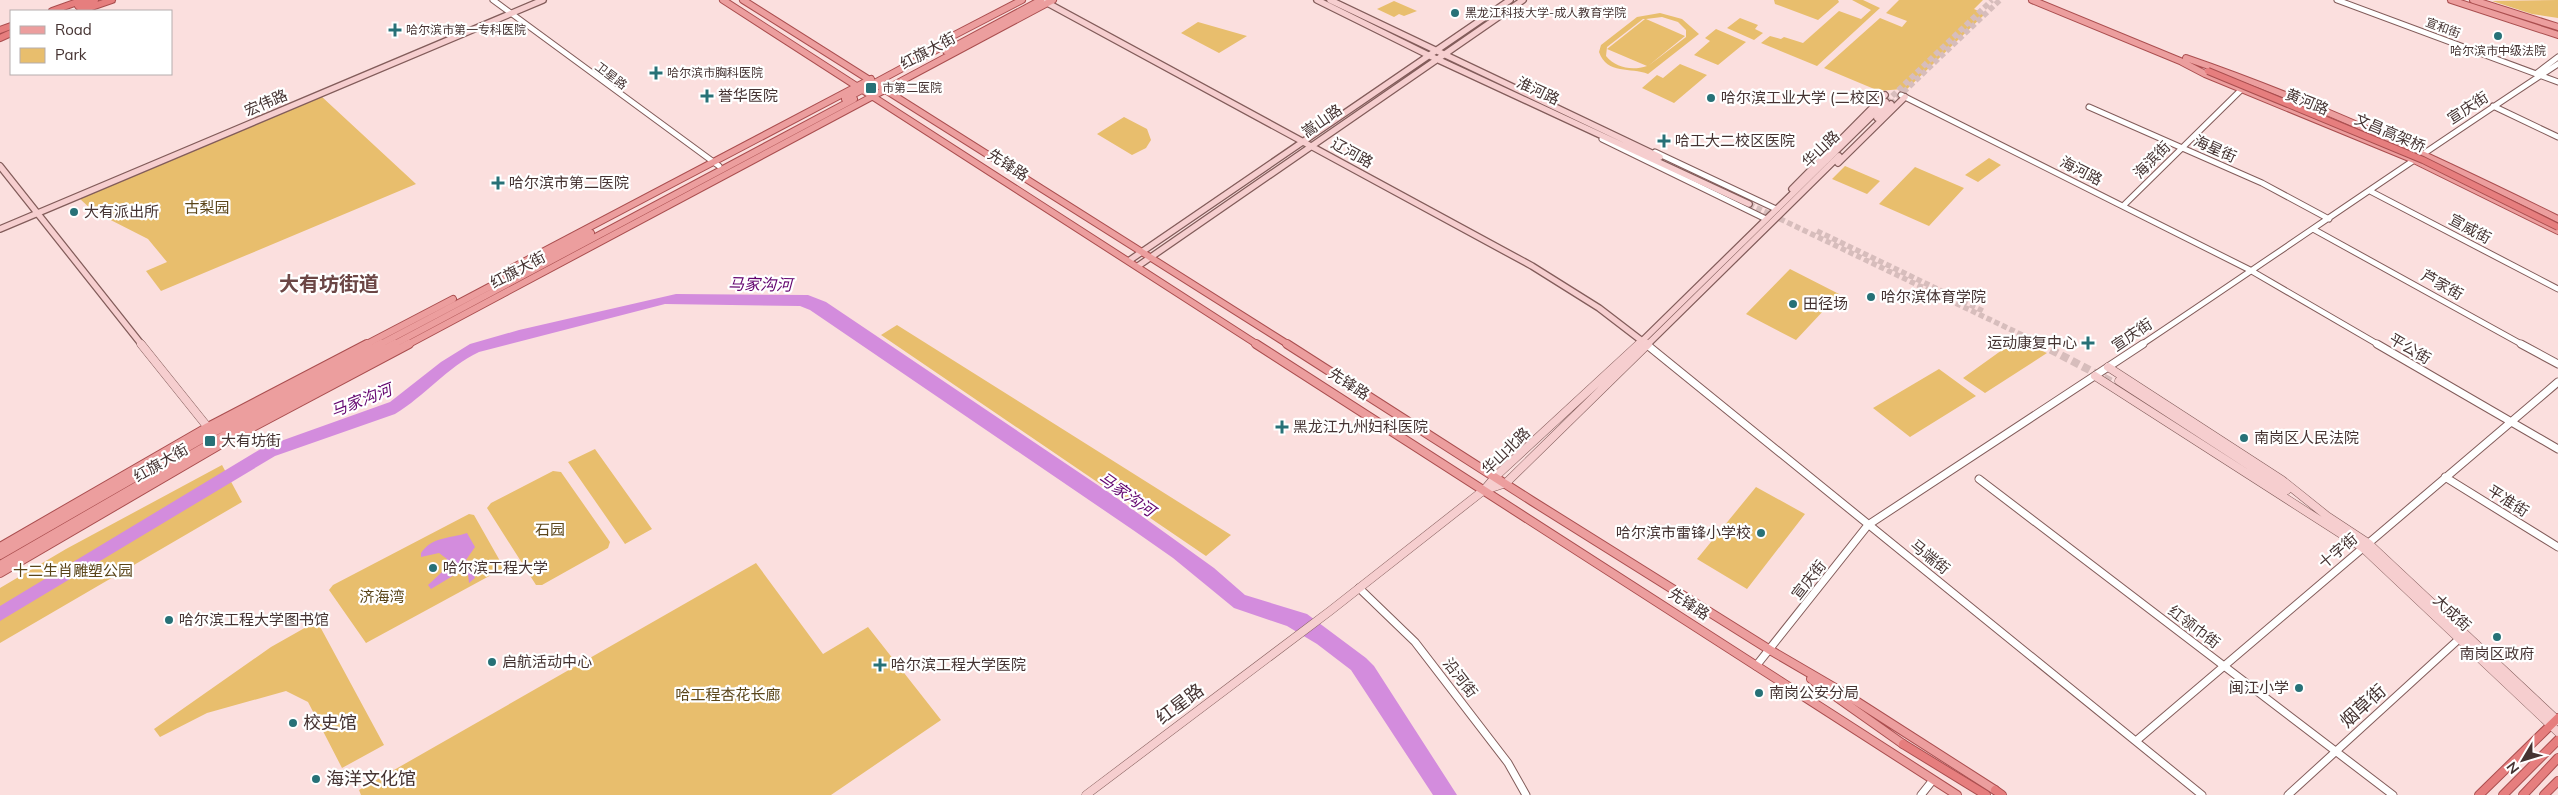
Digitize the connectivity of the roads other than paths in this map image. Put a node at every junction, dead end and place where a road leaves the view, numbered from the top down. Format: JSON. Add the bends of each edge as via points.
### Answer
{"nodes":[{"id":1,"x":83,"y":0,"type":"edge"},
{"id":2,"x":95,"y":0,"type":"edge"},
{"id":3,"x":102,"y":0,"type":"edge"},
{"id":4,"x":112,"y":0,"type":"edge"},
{"id":5,"x":493,"y":0,"type":"edge"},
{"id":6,"x":543,"y":0,"type":"edge"},
{"id":7,"x":723,"y":0,"type":"edge"},
{"id":8,"x":743,"y":0,"type":"edge"},
{"id":9,"x":1022,"y":0,"type":"edge"},
{"id":10,"x":1030,"y":0,"type":"edge"},
{"id":11,"x":1316,"y":0,"type":"edge"},
{"id":12,"x":1330,"y":0,"type":"edge"},
{"id":13,"x":1510,"y":0,"type":"edge"},
{"id":14,"x":1523,"y":0,"type":"edge"},
{"id":15,"x":2032,"y":0,"type":"edge"},
{"id":16,"x":2043,"y":0,"type":"edge"},
{"id":17,"x":2337,"y":0,"type":"edge"},
{"id":18,"x":2450,"y":0,"type":"edge"},
{"id":19,"x":2462,"y":0,"type":"edge"},
{"id":20,"x":2473,"y":0,"type":"edge"},
{"id":21,"x":2487,"y":0,"type":"edge"},
{"id":22,"x":1047,"y":1,"type":"edge"},
{"id":23,"x":55,"y":10,"type":"edge"},
{"id":24,"x":67,"y":10,"type":"edge"},
{"id":25,"x":75,"y":10,"type":"edge"},
{"id":26,"x":83,"y":10,"type":"edge"},
{"id":27,"x":511,"y":14,"type":"junction"},
{"id":28,"x":2558,"y":26,"type":"edge"},
{"id":29,"x":2558,"y":35,"type":"edge"},
{"id":30,"x":1436,"y":50,"type":"junction"},
{"id":31,"x":1444,"y":54,"type":"junction"},
{"id":32,"x":1428,"y":55,"type":"junction"},
{"id":33,"x":2558,"y":57,"type":"edge"},
{"id":34,"x":1436,"y":59,"type":"junction"},
{"id":35,"x":2184,"y":60,"type":"junction"},
{"id":36,"x":2558,"y":64,"type":"edge"},
{"id":37,"x":2209,"y":70,"type":"junction"},
{"id":38,"x":2540,"y":74,"type":"junction"},
{"id":39,"x":2558,"y":82,"type":"edge"},
{"id":40,"x":876,"y":85,"type":"junction"},
{"id":41,"x":2242,"y":89,"type":"junction"},
{"id":42,"x":864,"y":91,"type":"junction"},
{"id":43,"x":1885,"y":95,"type":"tunnel mouth"},
{"id":44,"x":1903,"y":96,"type":"joint"},
{"id":45,"x":1540,"y":103,"type":"junction"},
{"id":46,"x":2493,"y":106,"type":"junction"},
{"id":47,"x":2089,"y":107,"type":"dead end"},
{"id":48,"x":2558,"y":137,"type":"edge"},
{"id":49,"x":1304,"y":140,"type":"junction"},
{"id":50,"x":1312,"y":144,"type":"junction"},
{"id":51,"x":2182,"y":148,"type":"junction"},
{"id":52,"x":2423,"y":152,"type":"junction"},
{"id":53,"x":2414,"y":160,"type":"junction"},
{"id":54,"x":717,"y":164,"type":"junction"},
{"id":55,"x":0,"y":166,"type":"edge"},
{"id":56,"x":3,"y":176,"type":"edge"},
{"id":57,"x":2370,"y":191,"type":"junction"},
{"id":58,"x":1800,"y":197,"type":"junction"},
{"id":59,"x":1785,"y":199,"type":"junction"},
{"id":60,"x":1751,"y":203,"type":"tunnel mouth"},
{"id":61,"x":2123,"y":206,"type":"junction"},
{"id":62,"x":1776,"y":212,"type":"junction"},
{"id":63,"x":37,"y":213,"type":"junction"},
{"id":64,"x":1766,"y":218,"type":"junction"},
{"id":65,"x":2329,"y":219,"type":"junction"},
{"id":66,"x":2558,"y":219,"type":"edge"},
{"id":67,"x":2558,"y":223,"type":"edge"},
{"id":68,"x":0,"y":229,"type":"edge"},
{"id":69,"x":2313,"y":229,"type":"junction"},
{"id":70,"x":2558,"y":229,"type":"edge"},
{"id":71,"x":1143,"y":251,"type":"junction"},
{"id":72,"x":1150,"y":257,"type":"junction"},
{"id":73,"x":1130,"y":260,"type":"junction"},
{"id":74,"x":1138,"y":266,"type":"junction"},
{"id":75,"x":2250,"y":270,"type":"junction"},
{"id":76,"x":2558,"y":289,"type":"edge"},
{"id":77,"x":1644,"y":341,"type":"junction"},
{"id":78,"x":2558,"y":364,"type":"edge"},
{"id":79,"x":2108,"y":367,"type":"junction"},
{"id":80,"x":2096,"y":376,"type":"junction"},
{"id":81,"x":2118,"y":382,"type":"tunnel mouth"},
{"id":82,"x":2558,"y":382,"type":"edge"},
{"id":83,"x":2511,"y":422,"type":"junction"},
{"id":84,"x":210,"y":430,"type":"junction"},
{"id":85,"x":2558,"y":449,"type":"edge"},
{"id":86,"x":1496,"y":476,"type":"junction"},
{"id":87,"x":2445,"y":477,"type":"junction"},
{"id":88,"x":1979,"y":479,"type":"dead end"},
{"id":89,"x":1506,"y":483,"type":"junction"},
{"id":90,"x":1484,"y":490,"type":"junction"},
{"id":91,"x":2324,"y":518,"type":"junction"},
{"id":92,"x":1868,"y":525,"type":"junction"},
{"id":93,"x":2366,"y":546,"type":"junction"},
{"id":94,"x":0,"y":547,"type":"edge"},
{"id":95,"x":2558,"y":547,"type":"edge"},
{"id":96,"x":0,"y":555,"type":"edge"},
{"id":97,"x":0,"y":565,"type":"edge"},
{"id":98,"x":0,"y":573,"type":"edge"},
{"id":99,"x":1359,"y":588,"type":"junction"},
{"id":100,"x":2459,"y":639,"type":"junction"},
{"id":101,"x":1770,"y":650,"type":"junction"},
{"id":102,"x":2222,"y":665,"type":"junction"},
{"id":103,"x":1756,"y":666,"type":"junction"},
{"id":104,"x":2556,"y":723,"type":"edge"},
{"id":105,"x":2558,"y":740,"type":"edge"},
{"id":106,"x":2136,"y":741,"type":"junction"},
{"id":107,"x":1903,"y":744,"type":"joint"},
{"id":108,"x":2336,"y":751,"type":"junction"},
{"id":109,"x":2558,"y":758,"type":"edge"},
{"id":110,"x":1933,"y":780,"type":"junction"},
{"id":111,"x":2558,"y":782,"type":"edge"},
{"id":112,"x":1995,"y":793,"type":"edge"},
{"id":113,"x":1086,"y":795,"type":"edge"},
{"id":114,"x":1526,"y":795,"type":"edge"},
{"id":115,"x":1921,"y":795,"type":"edge"},
{"id":116,"x":1957,"y":795,"type":"edge"},
{"id":117,"x":2202,"y":795,"type":"edge"},
{"id":118,"x":2288,"y":795,"type":"edge"},
{"id":119,"x":2394,"y":795,"type":"edge"},
{"id":120,"x":2479,"y":795,"type":"edge"},
{"id":121,"x":2503,"y":795,"type":"edge"},
{"id":122,"x":2523,"y":795,"type":"edge"},
{"id":123,"x":2544,"y":795,"type":"edge"}],
"edges":[{"from":1,"to":23,"type":"highway"},
{"from":2,"to":24,"type":"highway"},
{"from":3,"to":25,"type":"highway"},
{"from":4,"to":26,"type":"highway"},
{"from":5,"to":27,"type":"street","name":"卫星路"},
{"from":6,"to":27,"type":"main road","name":"宏伟路"},
{"from":7,"to":42,"type":"main road","name":"先锋路"},
{"from":8,"to":40,"type":"main road","name":"先锋路"},
{"from":9,"to":40,"type":"main road","name":"红旗大街"},
{"from":10,"to":40,"type":"main road","name":"红旗大街"},
{"from":11,"to":32,"type":"main road","name":"淮河路"},
{"from":12,"to":30,"type":"main road","name":"淮河路"},
{"from":13,"to":30,"type":"main road","name":"嵩山路"},
{"from":14,"to":31,"type":"main road","name":"嵩山路"},
{"from":15,"to":35,"type":"main road","name":"黄河路"},
{"from":16,"to":35,"type":"main road","name":"黄河路"},
{"from":17,"to":38,"type":"street","name":"宣和街"},
{"from":18,"to":29,"type":"main road"},
{"from":19,"to":29,"type":"main road"},
{"from":20,"to":28,"type":"main road"},
{"from":21,"to":28,"type":"main road"},
{"from":22,"to":40,"type":"main road","name":"红旗大街"},
{"from":22,"to":49,"type":"main road","name":"辽河路"},
{"from":27,"to":54,"type":"street","name":"卫星路"},
{"from":27,"to":63,"type":"main road","name":"宏伟路"},
{"from":30,"to":31,"type":"main road","name":"淮河路"},
{"from":30,"to":32,"type":"main road","name":"嵩山路"},
{"from":31,"to":34,"type":"main road","name":"嵩山路"},
{"from":31,"to":45,"type":"main road","name":"淮河路"},
{"from":32,"to":34,"type":"main road","name":"淮河路"},
{"from":32,"to":49,"type":"main road","name":"嵩山路"},
{"from":33,"to":38,"type":"street"},
{"from":34,"to":45,"type":"main road","name":"淮河路"},
{"from":34,"to":50,"type":"main road","name":"嵩山路"},
{"from":35,"to":37,"type":"main road","name":"黄河路"},
{"from":35,"to":41,"type":"main road","name":"黄河路"},
{"from":35,"to":52,"type":"main road","name":"黄河路","via":[[2252,82]]},
{"from":36,"to":38,"type":"street","name":"宣庆街"},
{"from":37,"to":67,"type":"highway","name":"文昌高架桥","bridge":true,"via":[[2424,157]]},
{"from":37,"to":70,"type":"highway","name":"文昌高架桥","bridge":true,"via":[[2405,152]]},
{"from":38,"to":39,"type":"street","name":"宣和街"},
{"from":38,"to":46,"type":"street","name":"宣庆街"},
{"from":40,"to":42,"type":"main road","name":"红旗大街"},
{"from":40,"to":42,"type":"main road","name":"红旗大街"},
{"from":40,"to":71,"type":"main road","name":"先锋路"},
{"from":41,"to":51,"type":"street","name":"海滨街"},
{"from":41,"to":53,"type":"main road","name":"黄河路"},
{"from":42,"to":54,"type":"main road","name":"红旗大街"},
{"from":42,"to":73,"type":"main road","name":"先锋路"},
{"from":42,"to":97,"type":"main road","name":"红旗大街","via":[[248,422]]},
{"from":42,"to":98,"type":"main road","name":"红旗大街","via":[[221,444]]},
{"from":43,"to":59,"type":"main road","via":[[1802,177]]},
{"from":44,"to":58,"type":"main road","name":"华山路","via":[[1814,187]]},
{"from":44,"to":61,"type":"street","name":"海河路"},
{"from":45,"to":60,"type":"main road","name":"淮河路"},
{"from":45,"to":62,"type":"street","via":[[1582,117]]},
{"from":45,"to":64,"type":"street","via":[[1573,124]]},
{"from":46,"to":48,"type":"street"},
{"from":46,"to":52,"type":"street","name":"宣庆街"},
{"from":47,"to":51,"type":"street","name":"海星街"},
{"from":49,"to":50,"type":"main road","name":"辽河路"},
{"from":49,"to":71,"type":"main road","name":"嵩山路"},
{"from":50,"to":72,"type":"main road","name":"嵩山路"},
{"from":50,"to":77,"type":"main road","name":"辽河路","via":[[1571,288]]},
{"from":51,"to":61,"type":"street","name":"海滨街"},
{"from":51,"to":65,"type":"street","name":"海星街","via":[[2262,183]]},
{"from":52,"to":53,"type":"street","name":"宣庆街"},
{"from":52,"to":66,"type":"main road","name":"黄河路"},
{"from":53,"to":57,"type":"street","name":"宣庆街"},
{"from":53,"to":70,"type":"main road","name":"黄河路"},
{"from":54,"to":84,"type":"main road","name":"红旗大街"},
{"from":55,"to":56,"type":"main road"},
{"from":56,"to":63,"type":"main road"},
{"from":57,"to":65,"type":"street","name":"宣庆街"},
{"from":57,"to":76,"type":"street","name":"宣威街"},
{"from":58,"to":59,"type":"main road","name":"华山路","via":[[1888,103]]},
{"from":58,"to":62,"type":"main road"},
{"from":59,"to":62,"type":"main road","name":"华山路"},
{"from":61,"to":75,"type":"street","name":"海河路"},
{"from":62,"to":64,"type":"main road","name":"华山北路"},
{"from":62,"to":77,"type":"main road","name":"华山北路"},
{"from":63,"to":68,"type":"main road","name":"宏伟路"},
{"from":63,"to":84,"type":"main road"},
{"from":64,"to":77,"type":"main road","name":"华山北路"},
{"from":65,"to":69,"type":"street","name":"宣庆街"},
{"from":69,"to":75,"type":"street","name":"宣庆街"},
{"from":69,"to":78,"type":"street","name":"芦家街"},
{"from":71,"to":72,"type":"main road","name":"先锋路"},
{"from":71,"to":73,"type":"main road","name":"嵩山路"},
{"from":72,"to":74,"type":"main road","name":"嵩山路"},
{"from":72,"to":86,"type":"main road","name":"先锋路"},
{"from":73,"to":74,"type":"main road","name":"先锋路"},
{"from":74,"to":90,"type":"main road","name":"先锋路"},
{"from":75,"to":79,"type":"street","name":"宣庆街"},
{"from":75,"to":83,"type":"street","name":"平公街"},
{"from":77,"to":86,"type":"main road","name":"华山北路"},
{"from":77,"to":89,"type":"main road","name":"华山北路"},
{"from":77,"to":92,"type":"street","name":"马端街"},
{"from":79,"to":80,"type":"street","name":"宣庆街"},
{"from":79,"to":91,"type":"main road","name":"大成街","via":[[2282,480]]},
{"from":80,"to":91,"type":"main road","name":"大成街","via":[[2279,495]]},
{"from":80,"to":92,"type":"street","name":"宣庆街"},
{"from":81,"to":91,"type":"main road","name":"大成街"},
{"from":82,"to":83,"type":"street","name":"十字街"},
{"from":83,"to":85,"type":"street","name":"平公街"},
{"from":83,"to":87,"type":"street","name":"十字街"},
{"from":84,"to":94,"type":"main road","name":"红旗大街"},
{"from":84,"to":96,"type":"main road","name":"红旗大街"},
{"from":86,"to":89,"type":"main road","name":"先锋路"},
{"from":86,"to":90,"type":"main road","name":"华山北路"},
{"from":87,"to":93,"type":"street","name":"十字街"},
{"from":87,"to":95,"type":"street","name":"平准街"},
{"from":88,"to":102,"type":"street","name":"红领巾街"},
{"from":89,"to":90,"type":"main road","name":"华山北路"},
{"from":89,"to":101,"type":"main road","name":"先锋路"},
{"from":90,"to":99,"type":"main road","name":"红星路"},
{"from":90,"to":103,"type":"main road","name":"先锋路"},
{"from":91,"to":93,"type":"main road","name":"大成街"},
{"from":92,"to":101,"type":"street","name":"宣庆街"},
{"from":92,"to":106,"type":"street","name":"马端街"},
{"from":93,"to":100,"type":"main road","name":"大成街"},
{"from":93,"to":102,"type":"street","name":"十字街"},
{"from":93,"to":104,"type":"main road","name":"大成街"},
{"from":99,"to":113,"type":"main road","name":"红星路"},
{"from":99,"to":114,"type":"street","name":"沿河街","via":[[1415,642],[1508,763]]},
{"from":100,"to":104,"type":"main road","name":"大成街"},
{"from":100,"to":108,"type":"street","name":"烟草街"},
{"from":101,"to":103,"type":"street","name":"宣庆街"},
{"from":101,"to":107,"type":"main road"},
{"from":101,"to":112,"type":"main road","name":"先锋路","via":[[1842,692]]},
{"from":102,"to":106,"type":"street","name":"十字街"},
{"from":102,"to":108,"type":"street","name":"红领巾街"},
{"from":103,"to":110,"type":"main road","name":"先锋路"},
{"from":104,"to":120,"type":"highway"},
{"from":105,"to":121,"type":"highway"},
{"from":106,"to":117,"type":"street","name":"马端街"},
{"from":107,"to":112,"type":"highway"},
{"from":108,"to":118,"type":"street","name":"烟草街"},
{"from":108,"to":119,"type":"street","name":"红领巾街"},
{"from":109,"to":122,"type":"highway"},
{"from":110,"to":115,"type":"street"},
{"from":110,"to":116,"type":"main road","name":"先锋路"},
{"from":111,"to":123,"type":"highway"}]}
